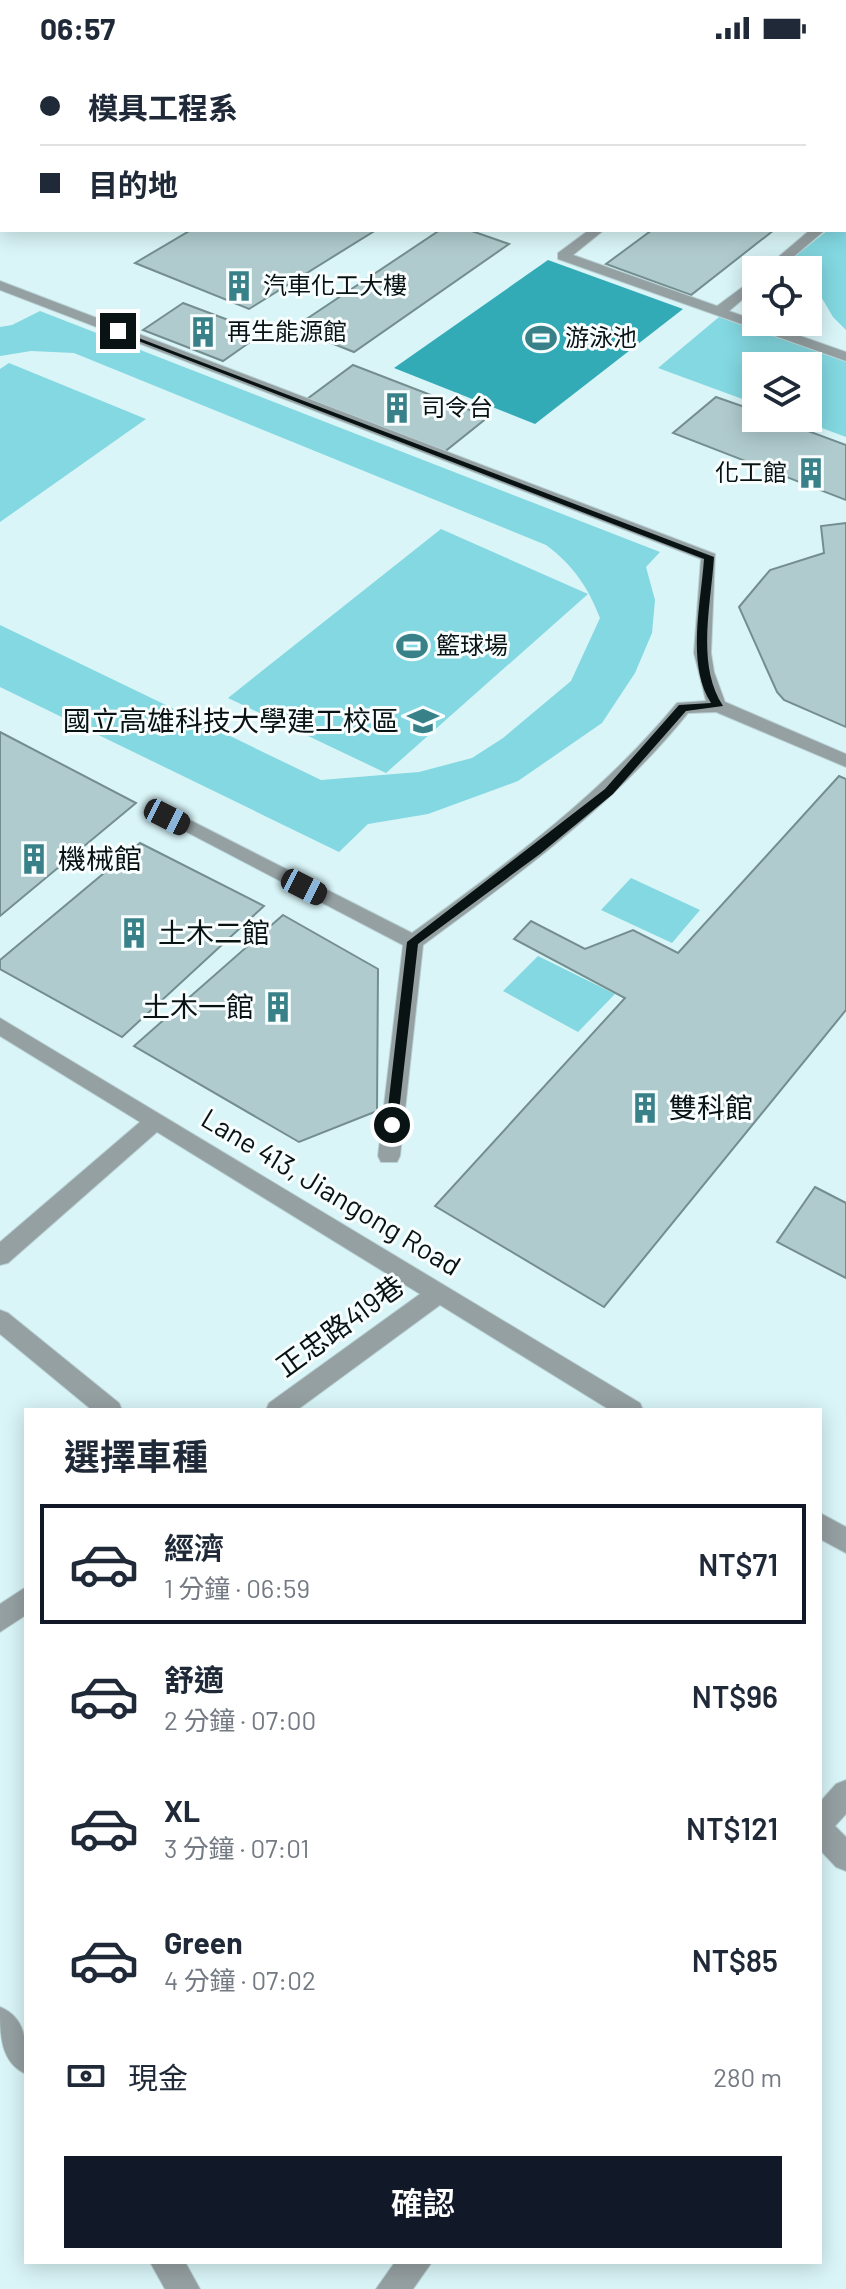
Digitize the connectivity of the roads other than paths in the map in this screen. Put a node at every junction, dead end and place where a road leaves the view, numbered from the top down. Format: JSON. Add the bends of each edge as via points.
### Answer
{"nodes":[{"id":1,"x":594,"y":232,"type":"edge"},
{"id":2,"x":816,"y":232,"type":"edge"},
{"id":3,"x":787,"y":256,"type":"edge"},
{"id":4,"x":0,"y":285,"type":"edge"},
{"id":5,"x":742,"y":293,"type":"edge"},
{"id":6,"x":719,"y":312,"type":"junction"},
{"id":7,"x":846,"y":357,"type":"edge"},
{"id":8,"x":718,"y":706,"type":"junction"},
{"id":9,"x":846,"y":761,"type":"edge"},
{"id":10,"x":167,"y":817,"type":"dead end"},
{"id":11,"x":413,"y":942,"type":"junction"},
{"id":12,"x":0,"y":1026,"type":"edge"},
{"id":13,"x":156,"y":1121,"type":"junction"},
{"id":14,"x":389,"y":1156,"type":"dead end"},
{"id":15,"x":0,"y":1256,"type":"edge"},
{"id":16,"x":439,"y":1293,"type":"junction"},
{"id":17,"x":0,"y":1320,"type":"edge"},
{"id":18,"x":108,"y":1408,"type":"edge"},
{"id":19,"x":281,"y":1408,"type":"edge"},
{"id":20,"x":628,"y":1408,"type":"edge"},
{"id":21,"x":822,"y":1526,"type":"edge"},
{"id":22,"x":846,"y":1541,"type":"edge"},
{"id":23,"x":24,"y":1601,"type":"edge"},
{"id":24,"x":0,"y":1620,"type":"edge"},
{"id":25,"x":846,"y":1794,"type":"edge"},
{"id":26,"x":822,"y":1820,"type":"edge"},
{"id":27,"x":822,"y":1832,"type":"edge"},
{"id":28,"x":846,"y":1857,"type":"edge"},
{"id":29,"x":0,"y":2022,"type":"edge"},
{"id":30,"x":24,"y":2056,"type":"edge"},
{"id":31,"x":167,"y":2264,"type":"edge"},
{"id":32,"x":414,"y":2264,"type":"edge"},
{"id":33,"x":184,"y":2289,"type":"edge"},
{"id":34,"x":392,"y":2289,"type":"edge"}],
"edges":[{"from":1,"to":6,"type":"street","via":[[563,256]]},
{"from":2,"to":3,"type":"street"},
{"from":4,"to":8,"type":"street","via":[[709,557],[703,661],[706,688]]},
{"from":5,"to":6,"type":"street"},
{"from":6,"to":7,"type":"street"},
{"from":8,"to":9,"type":"street"},
{"from":8,"to":11,"type":"street","via":[[683,707],[609,791]]},
{"from":10,"to":11,"type":"street"},
{"from":11,"to":14,"type":"street"},
{"from":12,"to":13,"type":"street","name":"Lane 413, Jiangong Road"},
{"from":13,"to":15,"type":"street"},
{"from":13,"to":16,"type":"street","name":"Lane 413, Jiangong Road"},
{"from":16,"to":19,"type":"street","name":"正忠路419巷"},
{"from":16,"to":20,"type":"street","name":"Lane 413, Jiangong Road"},
{"from":17,"to":18,"type":"street"},
{"from":21,"to":22,"type":"street"},
{"from":23,"to":24,"type":"street"},
{"from":25,"to":26,"type":"street"},
{"from":27,"to":28,"type":"street"},
{"from":29,"to":30,"type":"street"},
{"from":31,"to":33,"type":"street"},
{"from":32,"to":34,"type":"street"}]}
